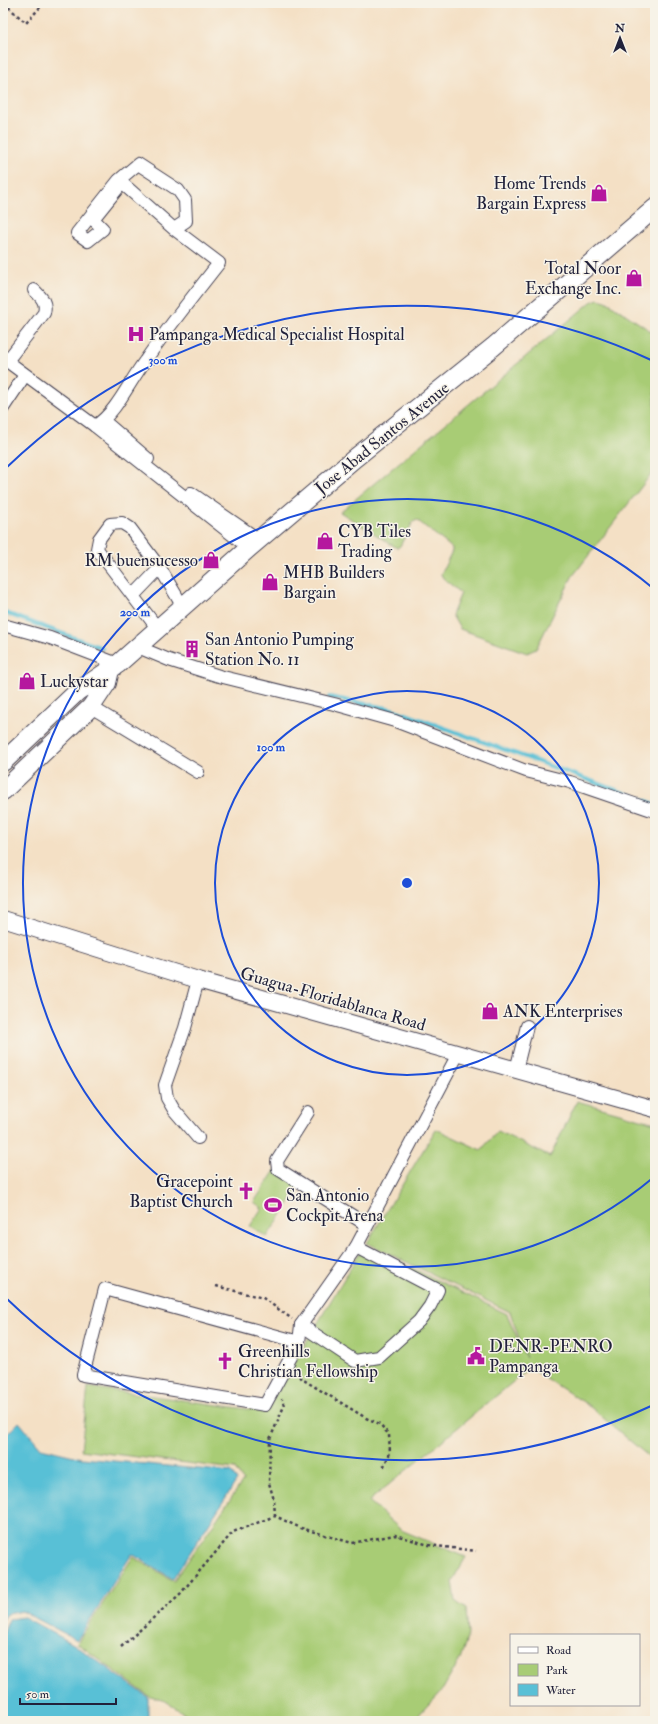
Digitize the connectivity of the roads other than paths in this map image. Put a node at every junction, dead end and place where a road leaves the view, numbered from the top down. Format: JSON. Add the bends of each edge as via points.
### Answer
{"nodes":[{"id":1,"x":655,"y":208,"type":"edge"},
{"id":2,"x":174,"y":229,"type":"junction"},
{"id":3,"x":34,"y":290,"type":"dead end"},
{"id":4,"x":25,"y":375,"type":"junction"},
{"id":5,"x":3,"y":408,"type":"edge"},
{"id":6,"x":99,"y":423,"type":"junction"},
{"id":7,"x":254,"y":544,"type":"junction"},
{"id":8,"x":160,"y":568,"type":"junction"},
{"id":9,"x":133,"y":596,"type":"junction"},
{"id":10,"x":183,"y":607,"type":"junction"},
{"id":11,"x":3,"y":625,"type":"edge"},
{"id":12,"x":158,"y":629,"type":"junction"},
{"id":13,"x":138,"y":647,"type":"junction"},
{"id":14,"x":114,"y":667,"type":"junction"},
{"id":15,"x":91,"y":707,"type":"junction"},
{"id":16,"x":3,"y":762,"type":"edge"},
{"id":17,"x":198,"y":772,"type":"dead end"},
{"id":18,"x":3,"y":791,"type":"edge"},
{"id":19,"x":655,"y":811,"type":"edge"},
{"id":20,"x":3,"y":919,"type":"edge"},
{"id":21,"x":198,"y":980,"type":"junction"},
{"id":22,"x":527,"y":1026,"type":"dead end"},
{"id":23,"x":458,"y":1054,"type":"junction"},
{"id":24,"x":516,"y":1070,"type":"junction"},
{"id":25,"x":655,"y":1109,"type":"edge"},
{"id":26,"x":308,"y":1112,"type":"dead end"},
{"id":27,"x":198,"y":1138,"type":"dead end"},
{"id":28,"x":367,"y":1225,"type":"junction"},
{"id":29,"x":356,"y":1247,"type":"junction"},
{"id":30,"x":301,"y":1325,"type":"junction"},
{"id":31,"x":299,"y":1342,"type":"junction"}],
"edges":[{"from":1,"to":7,"type":"highway","name":"Jose Abad Santos Avenue","via":[[493,347],[355,458]]},
{"from":2,"to":2,"type":"street","via":[[186,221],[185,200],[178,190],[138,164],[119,180],[77,233],[88,241],[103,229],[93,219],[122,183]]},
{"from":2,"to":6,"type":"street","via":[[219,263]]},
{"from":3,"to":4,"type":"street","via":[[45,304],[44,313],[7,361]]},
{"from":4,"to":5,"type":"street"},
{"from":4,"to":6,"type":"street"},
{"from":6,"to":7,"type":"street"},
{"from":7,"to":10,"type":"highway","name":"Jose Abad Santos Avenue"},
{"from":8,"to":9,"type":"street"},
{"from":8,"to":9,"type":"street","via":[[128,526],[122,523],[110,524],[105,528],[97,544],[97,550]]},
{"from":8,"to":10,"type":"street"},
{"from":9,"to":12,"type":"street"},
{"from":10,"to":12,"type":"highway","name":"Jose Abad Santos Avenue"},
{"from":11,"to":14,"type":"street","via":[[50,638]]},
{"from":12,"to":13,"type":"highway","name":"Jose Abad Santos Avenue"},
{"from":13,"to":14,"type":"highway","name":"Jose Abad Santos Avenue"},
{"from":13,"to":19,"type":"street","via":[[219,676],[395,721],[526,771],[570,782]]},
{"from":14,"to":15,"type":"highway","via":[[108,683]]},
{"from":14,"to":16,"type":"highway","name":"Jose Abad Santos Avenue","via":[[78,691]]},
{"from":15,"to":17,"type":"street"},
{"from":15,"to":18,"type":"highway"},
{"from":20,"to":21,"type":"main road","name":"Guagua-Floridablanca Road"},
{"from":21,"to":23,"type":"main road","name":"Guagua-Floridablanca Road"},
{"from":21,"to":27,"type":"street","via":[[165,1086],[167,1098],[174,1110]]},
{"from":22,"to":24,"type":"street"},
{"from":23,"to":24,"type":"main road","name":"Guagua-Floridablanca Road"},
{"from":23,"to":28,"type":"street"},
{"from":24,"to":25,"type":"main road","name":"Guagua-Floridablanca Road"},
{"from":26,"to":28,"type":"street","via":[[277,1161],[278,1169]]},
{"from":28,"to":29,"type":"street"},
{"from":29,"to":30,"type":"street"},
{"from":29,"to":30,"type":"street","via":[[438,1290],[430,1306],[419,1320],[379,1357],[355,1361]]},
{"from":30,"to":31,"type":"street"},
{"from":31,"to":31,"type":"street","via":[[105,1289],[83,1375],[266,1405]]}]}
